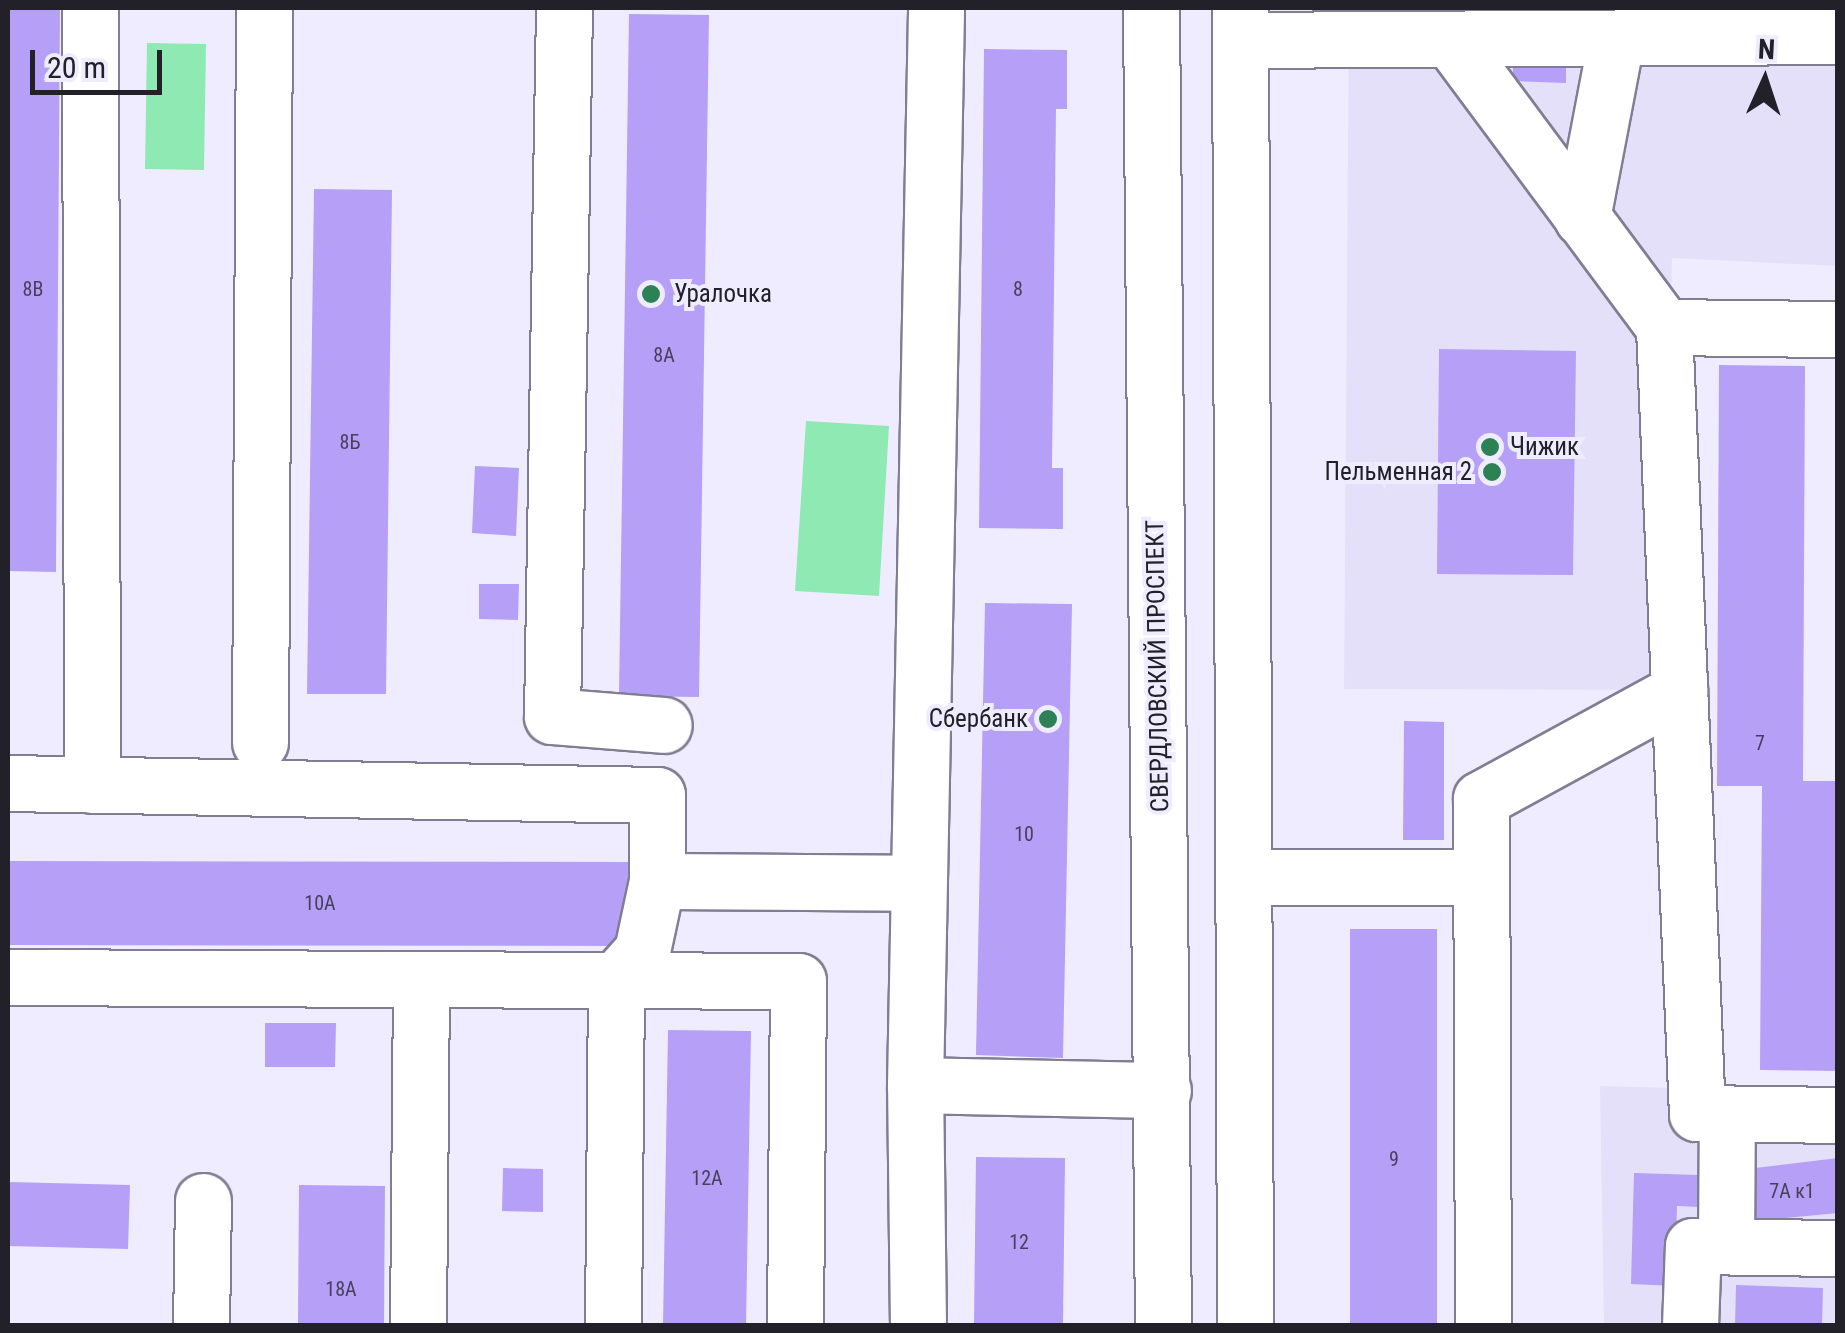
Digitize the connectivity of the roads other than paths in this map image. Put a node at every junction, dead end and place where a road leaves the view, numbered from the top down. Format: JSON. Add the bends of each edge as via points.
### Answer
{"nodes":[{"id":1,"x":90,"y":8,"type":"edge"},
{"id":2,"x":264,"y":8,"type":"edge"},
{"id":3,"x":564,"y":8,"type":"edge"},
{"id":4,"x":936,"y":8,"type":"edge"},
{"id":5,"x":1151,"y":8,"type":"edge"},
{"id":6,"x":1716,"y":22,"type":"edge"},
{"id":7,"x":1240,"y":24,"type":"edge"},
{"id":8,"x":1838,"y":36,"type":"edge"},
{"id":9,"x":1616,"y":38,"type":"junction"},
{"id":10,"x":1451,"y":40,"type":"junction"},
{"id":11,"x":1582,"y":218,"type":"junction"},
{"id":12,"x":1664,"y":327,"type":"junction"},
{"id":13,"x":1838,"y":329,"type":"edge"},
{"id":14,"x":1678,"y":691,"type":"junction"},
{"id":15,"x":664,"y":725,"type":"dead end"},
{"id":16,"x":260,"y":742,"type":"dead end"},
{"id":17,"x":8,"y":783,"type":"edge"},
{"id":18,"x":92,"y":785,"type":"junction"},
{"id":19,"x":1245,"y":877,"type":"junction"},
{"id":20,"x":1478,"y":877,"type":"junction"},
{"id":21,"x":656,"y":881,"type":"junction"},
{"id":22,"x":918,"y":883,"type":"junction"},
{"id":23,"x":8,"y":977,"type":"edge"},
{"id":24,"x":421,"y":978,"type":"junction"},
{"id":25,"x":616,"y":980,"type":"junction"},
{"id":26,"x":914,"y":1085,"type":"junction"},
{"id":27,"x":1163,"y":1090,"type":"junction"},
{"id":28,"x":1727,"y":1113,"type":"junction"},
{"id":29,"x":1838,"y":1115,"type":"edge"},
{"id":30,"x":203,"y":1201,"type":"dead end"},
{"id":31,"x":1726,"y":1245,"type":"junction"},
{"id":32,"x":1838,"y":1248,"type":"edge"},
{"id":33,"x":201,"y":1326,"type":"edge"},
{"id":34,"x":418,"y":1326,"type":"edge"},
{"id":35,"x":614,"y":1326,"type":"edge"},
{"id":36,"x":795,"y":1326,"type":"edge"},
{"id":37,"x":918,"y":1326,"type":"edge"},
{"id":38,"x":1163,"y":1326,"type":"edge"},
{"id":39,"x":1245,"y":1326,"type":"edge"},
{"id":40,"x":1483,"y":1326,"type":"edge"},
{"id":41,"x":1690,"y":1326,"type":"edge"}],
"edges":[{"from":1,"to":18,"type":"main road"},
{"from":2,"to":16,"type":"main road"},
{"from":3,"to":15,"type":"main road","via":[[552,716]]},
{"from":4,"to":22,"type":"main road"},
{"from":5,"to":27,"type":"main road","name":"СВЕРДЛОВСКИЙ ПРОСПЕКТ"},
{"from":6,"to":8,"type":"main road"},
{"from":6,"to":9,"type":"main road"},
{"from":7,"to":10,"type":"main road"},
{"from":7,"to":19,"type":"main road"},
{"from":9,"to":10,"type":"main road"},
{"from":9,"to":11,"type":"main road"},
{"from":10,"to":11,"type":"main road"},
{"from":11,"to":12,"type":"main road"},
{"from":12,"to":13,"type":"main road"},
{"from":12,"to":14,"type":"main road"},
{"from":14,"to":20,"type":"main road","via":[[1480,799]]},
{"from":14,"to":28,"type":"main road","via":[[1697,1113]]},
{"from":17,"to":18,"type":"main road"},
{"from":18,"to":21,"type":"main road","via":[[657,795]]},
{"from":19,"to":20,"type":"main road"},
{"from":19,"to":39,"type":"main road"},
{"from":20,"to":40,"type":"main road"},
{"from":21,"to":22,"type":"main road"},
{"from":21,"to":25,"type":"main road","via":[[642,951]]},
{"from":22,"to":26,"type":"main road"},
{"from":23,"to":24,"type":"main road"},
{"from":24,"to":25,"type":"main road"},
{"from":24,"to":34,"type":"main road"},
{"from":25,"to":35,"type":"main road"},
{"from":25,"to":36,"type":"main road","via":[[798,981]]},
{"from":26,"to":27,"type":"main road"},
{"from":26,"to":37,"type":"main road"},
{"from":27,"to":38,"type":"main road","name":"СВЕРДЛОВСКИЙ ПРОСПЕКТ"},
{"from":28,"to":29,"type":"main road"},
{"from":28,"to":31,"type":"main road"},
{"from":30,"to":33,"type":"main road"},
{"from":31,"to":32,"type":"main road"},
{"from":31,"to":41,"type":"main road","via":[[1692,1246]]}]}
